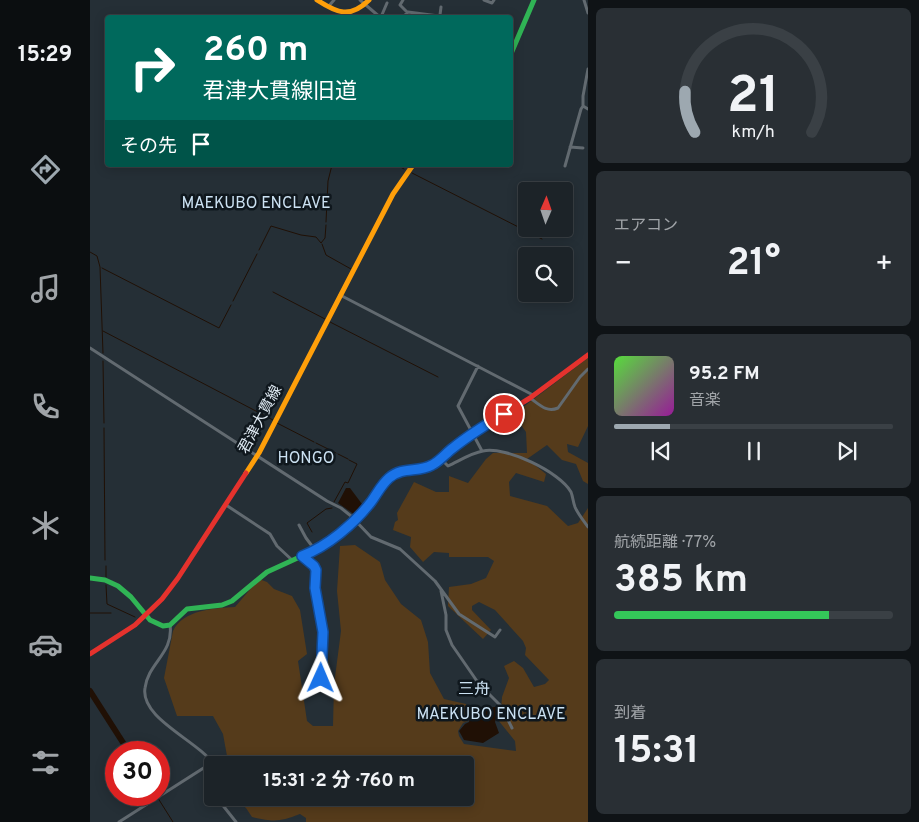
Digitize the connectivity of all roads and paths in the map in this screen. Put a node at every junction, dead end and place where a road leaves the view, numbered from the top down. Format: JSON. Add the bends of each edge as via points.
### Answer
{"nodes":[{"id":1,"x":317,"y":0,"type":"edge"},
{"id":2,"x":334,"y":0,"type":"edge"},
{"id":3,"x":360,"y":0,"type":"edge"},
{"id":4,"x":403,"y":0,"type":"edge"},
{"id":5,"x":484,"y":0,"type":"edge"},
{"id":6,"x":494,"y":0,"type":"edge"},
{"id":7,"x":534,"y":0,"type":"edge"},
{"id":8,"x":584,"y":0,"type":"edge"},
{"id":9,"x":367,"y":2,"type":"edge"},
{"id":10,"x":387,"y":3,"type":"dead end"},
{"id":11,"x":328,"y":7,"type":"junction"},
{"id":12,"x":442,"y":7,"type":"dead end"},
{"id":13,"x":407,"y":12,"type":"junction"},
{"id":14,"x":588,"y":13,"type":"edge"},
{"id":15,"x":379,"y":15,"type":"edge"},
{"id":16,"x":382,"y":15,"type":"edge"},
{"id":17,"x":404,"y":15,"type":"edge"},
{"id":18,"x":440,"y":15,"type":"joint"},
{"id":19,"x":513,"y":49,"type":"edge"},
{"id":20,"x":588,"y":69,"type":"edge"},
{"id":21,"x":583,"y":106,"type":"junction"},
{"id":22,"x":588,"y":109,"type":"edge"},
{"id":23,"x":570,"y":147,"type":"junction"},
{"id":24,"x":583,"y":148,"type":"dead end"},
{"id":25,"x":564,"y":166,"type":"dead end"},
{"id":26,"x":412,"y":167,"type":"edge"},
{"id":27,"x":340,"y":295,"type":"junction"},
{"id":28,"x":90,"y":348,"type":"edge"},
{"id":29,"x":588,"y":355,"type":"edge"},
{"id":30,"x":478,"y":366,"type":"junction"},
{"id":31,"x":588,"y":369,"type":"edge"},
{"id":32,"x":532,"y":397,"type":"junction"},
{"id":33,"x":473,"y":433,"type":"junction"},
{"id":34,"x":482,"y":451,"type":"junction"},
{"id":35,"x":256,"y":456,"type":"junction"},
{"id":36,"x":441,"y":459,"type":"junction"},
{"id":37,"x":225,"y":505,"type":"junction"},
{"id":38,"x":355,"y":519,"type":"junction"},
{"id":39,"x":299,"y":526,"type":"dead end"},
{"id":40,"x":588,"y":527,"type":"edge"},
{"id":41,"x":315,"y":550,"type":"junction"},
{"id":42,"x":302,"y":556,"type":"junction"},
{"id":43,"x":292,"y":560,"type":"junction"},
{"id":44,"x":90,"y":578,"type":"edge"},
{"id":45,"x":441,"y":590,"type":"junction"},
{"id":46,"x":146,"y":615,"type":"junction"},
{"id":47,"x":170,"y":625,"type":"junction"},
{"id":48,"x":500,"y":630,"type":"dead end"},
{"id":49,"x":90,"y":654,"type":"edge"},
{"id":50,"x":310,"y":683,"type":"dead end"},
{"id":51,"x":512,"y":728,"type":"dead end"},
{"id":52,"x":206,"y":756,"type":"edge"},
{"id":53,"x":204,"y":770,"type":"edge"},
{"id":54,"x":224,"y":806,"type":"edge"},
{"id":55,"x":119,"y":822,"type":"edge"},
{"id":56,"x":236,"y":822,"type":"edge"}],
"edges":[{"from":1,"to":11,"type":"main road"},
{"from":2,"to":11,"type":"street"},
{"from":3,"to":9,"type":"street"},
{"from":4,"to":13,"type":"street","via":[[400,5]]},
{"from":5,"to":6,"type":"street","via":[[492,3]]},
{"from":7,"to":19,"type":"main road"},
{"from":8,"to":14,"type":"street"},
{"from":9,"to":11,"type":"main road","via":[[350,12]]},
{"from":9,"to":15,"type":"street"},
{"from":10,"to":16,"type":"street"},
{"from":12,"to":18,"type":"street"},
{"from":13,"to":17,"type":"street"},
{"from":13,"to":18,"type":"street"},
{"from":20,"to":21,"type":"street"},
{"from":21,"to":22,"type":"street"},
{"from":21,"to":23,"type":"street"},
{"from":23,"to":24,"type":"street"},
{"from":23,"to":25,"type":"street"},
{"from":26,"to":27,"type":"main road","name":"君津大貫線","via":[[393,194]]},
{"from":27,"to":30,"type":"street"},
{"from":27,"to":35,"type":"main road","name":"君津大貫線"},
{"from":28,"to":35,"type":"street"},
{"from":29,"to":32,"type":"main road"},
{"from":30,"to":32,"type":"street"},
{"from":30,"to":33,"type":"street","via":[[458,406]]},
{"from":31,"to":32,"type":"street","via":[[554,410],[545,409]]},
{"from":32,"to":33,"type":"main road"},
{"from":33,"to":34,"type":"street"},
{"from":33,"to":36,"type":"main road"},
{"from":34,"to":36,"type":"street","via":[[448,466]]},
{"from":34,"to":40,"type":"street","via":[[514,454],[550,472],[570,491],[575,508]]},
{"from":35,"to":37,"type":"main road","name":"君津大貫線"},
{"from":35,"to":38,"type":"street"},
{"from":36,"to":38,"type":"main road","via":[[426,468],[395,474]]},
{"from":37,"to":43,"type":"street","via":[[270,534],[276,546]]},
{"from":37,"to":46,"type":"main road","name":"君津大貫線","via":[[174,584]]},
{"from":38,"to":41,"type":"main road"},
{"from":38,"to":45,"type":"street","via":[[370,537],[395,546],[406,554]]},
{"from":39,"to":41,"type":"street"},
{"from":41,"to":42,"type":"main road"},
{"from":42,"to":43,"type":"main road"},
{"from":42,"to":50,"type":"street","via":[[316,570],[315,588],[323,632],[321,678],[311,676]]},
{"from":43,"to":47,"type":"main road","via":[[268,572],[232,601],[186,609]]},
{"from":44,"to":46,"type":"main road","via":[[118,586]]},
{"from":45,"to":48,"type":"street","via":[[459,614],[495,637]]},
{"from":45,"to":51,"type":"street","via":[[446,630],[452,644],[479,684],[501,706]]},
{"from":46,"to":47,"type":"main road","via":[[160,626]]},
{"from":46,"to":49,"type":"main road","name":"君津大貫線"},
{"from":47,"to":52,"type":"street","via":[[170,643],[147,679],[145,697],[160,719]]},
{"from":53,"to":55,"type":"street"},
{"from":54,"to":56,"type":"street"}]}
